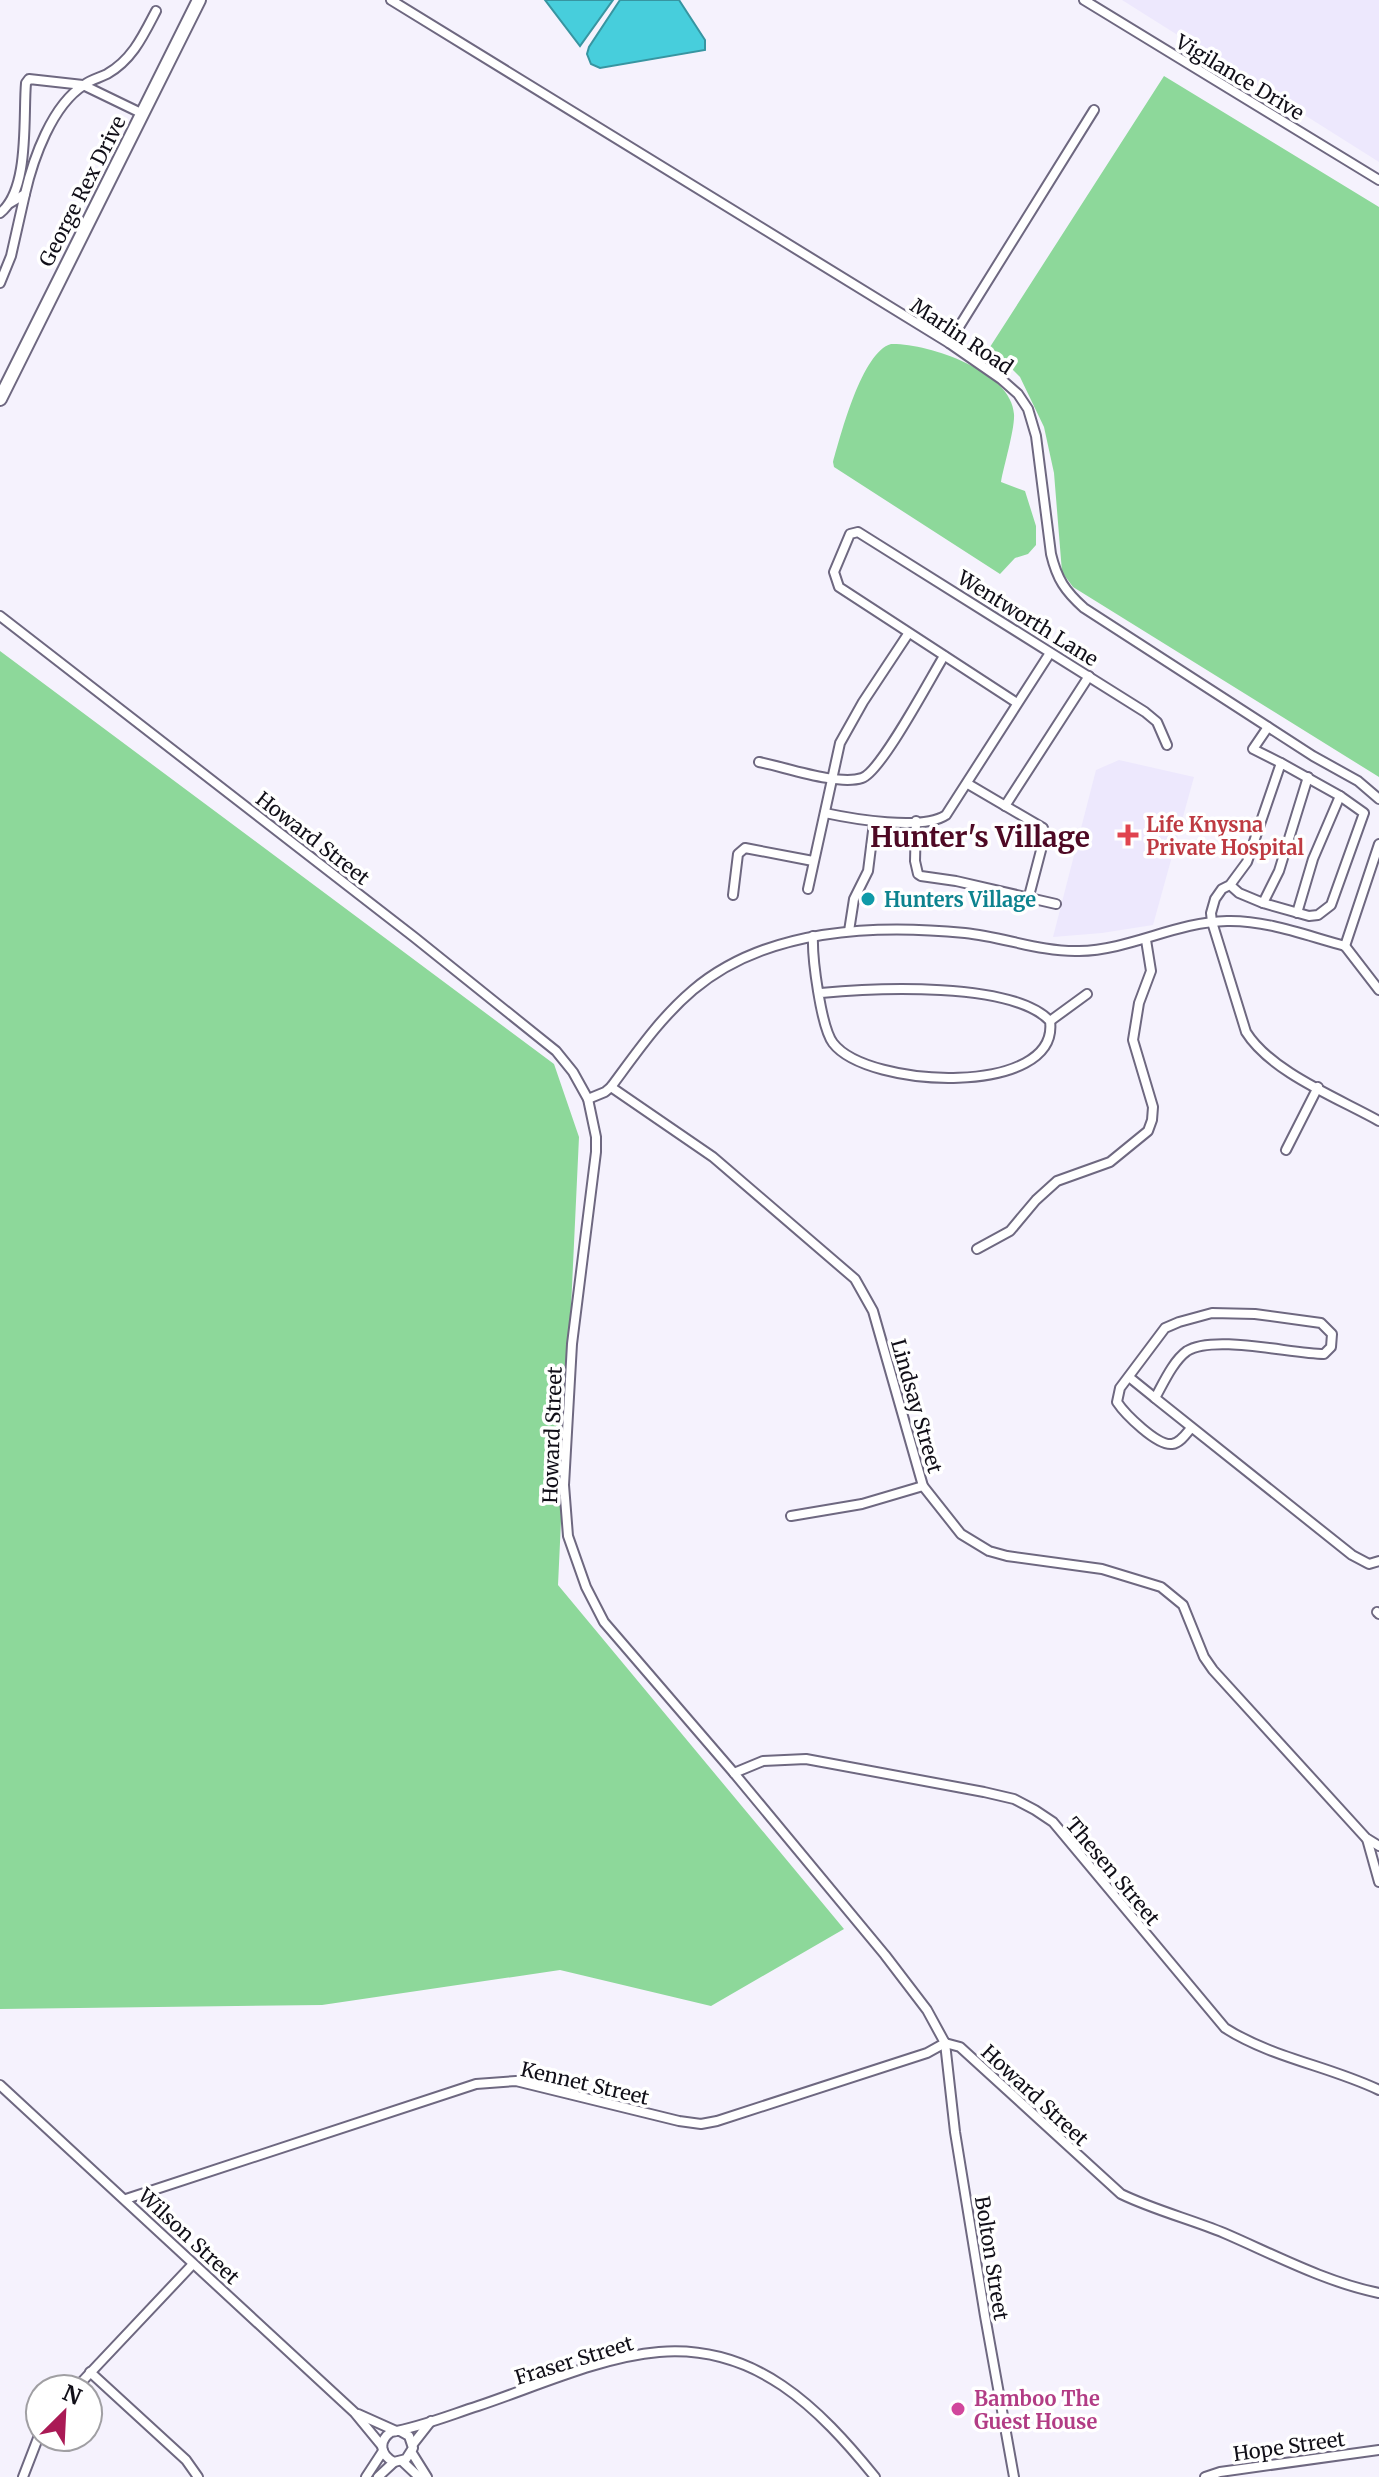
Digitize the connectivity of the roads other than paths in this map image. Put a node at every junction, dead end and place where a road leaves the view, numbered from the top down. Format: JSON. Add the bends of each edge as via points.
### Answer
{"nodes":[{"id":1,"x":199,"y":0,"type":"edge"},
{"id":2,"x":391,"y":0,"type":"edge"},
{"id":3,"x":1084,"y":0,"type":"edge"},
{"id":4,"x":156,"y":11,"type":"dead end"},
{"id":5,"x":83,"y":85,"type":"junction"},
{"id":6,"x":1094,"y":110,"type":"dead end"},
{"id":7,"x":143,"y":114,"type":"junction"},
{"id":8,"x":1379,"y":180,"type":"edge"},
{"id":9,"x":25,"y":194,"type":"junction"},
{"id":10,"x":10,"y":203,"type":"junction"},
{"id":11,"x":0,"y":213,"type":"edge"},
{"id":12,"x":0,"y":283,"type":"edge"},
{"id":13,"x":949,"y":343,"type":"junction"},
{"id":14,"x":0,"y":399,"type":"edge"},
{"id":15,"x":0,"y":616,"type":"edge"},
{"id":16,"x":908,"y":634,"type":"junction"},
{"id":17,"x":1050,"y":653,"type":"junction"},
{"id":18,"x":944,"y":656,"type":"junction"},
{"id":19,"x":1089,"y":676,"type":"junction"},
{"id":20,"x":1017,"y":703,"type":"junction"},
{"id":21,"x":1268,"y":727,"type":"junction"},
{"id":22,"x":1167,"y":745,"type":"dead end"},
{"id":23,"x":759,"y":762,"type":"dead end"},
{"id":24,"x":1281,"y":763,"type":"junction"},
{"id":25,"x":1308,"y":777,"type":"junction"},
{"id":26,"x":831,"y":778,"type":"junction"},
{"id":27,"x":968,"y":784,"type":"junction"},
{"id":28,"x":1340,"y":796,"type":"junction"},
{"id":29,"x":1379,"y":799,"type":"edge"},
{"id":30,"x":1005,"y":806,"type":"junction"},
{"id":31,"x":825,"y":813,"type":"junction"},
{"id":32,"x":916,"y":821,"type":"junction"},
{"id":33,"x":874,"y":823,"type":"junction"},
{"id":34,"x":1379,"y":844,"type":"edge"},
{"id":35,"x":813,"y":861,"type":"junction"},
{"id":36,"x":1230,"y":885,"type":"junction"},
{"id":37,"x":808,"y":889,"type":"dead end"},
{"id":38,"x":733,"y":895,"type":"dead end"},
{"id":39,"x":1029,"y":896,"type":"junction"},
{"id":40,"x":1263,"y":903,"type":"junction"},
{"id":41,"x":1056,"y":904,"type":"dead end"},
{"id":42,"x":1297,"y":913,"type":"junction"},
{"id":43,"x":1212,"y":922,"type":"junction"},
{"id":44,"x":849,"y":931,"type":"junction"},
{"id":45,"x":813,"y":936,"type":"junction"},
{"id":46,"x":1146,"y":940,"type":"junction"},
{"id":47,"x":1345,"y":946,"type":"junction"},
{"id":48,"x":1379,"y":990,"type":"edge"},
{"id":49,"x":821,"y":993,"type":"junction"},
{"id":50,"x":1087,"y":994,"type":"dead end"},
{"id":51,"x":1050,"y":1021,"type":"junction"},
{"id":52,"x":611,"y":1087,"type":"junction"},
{"id":53,"x":1318,"y":1087,"type":"junction"},
{"id":54,"x":588,"y":1099,"type":"junction"},
{"id":55,"x":1379,"y":1121,"type":"edge"},
{"id":56,"x":1286,"y":1150,"type":"dead end"},
{"id":57,"x":977,"y":1249,"type":"dead end"},
{"id":58,"x":1129,"y":1377,"type":"junction"},
{"id":59,"x":1155,"y":1398,"type":"junction"},
{"id":60,"x":1191,"y":1428,"type":"junction"},
{"id":61,"x":923,"y":1486,"type":"junction"},
{"id":62,"x":791,"y":1516,"type":"dead end"},
{"id":63,"x":1379,"y":1561,"type":"edge"},
{"id":64,"x":734,"y":1773,"type":"junction"},
{"id":65,"x":1366,"y":1838,"type":"junction"},
{"id":66,"x":1379,"y":1846,"type":"edge"},
{"id":67,"x":1379,"y":1882,"type":"edge"},
{"id":68,"x":945,"y":2043,"type":"junction"},
{"id":69,"x":0,"y":2085,"type":"edge"},
{"id":70,"x":1379,"y":2090,"type":"edge"},
{"id":71,"x":126,"y":2199,"type":"junction"},
{"id":72,"x":193,"y":2264,"type":"junction"},
{"id":73,"x":1379,"y":2293,"type":"edge"},
{"id":74,"x":90,"y":2372,"type":"joint"},
{"id":75,"x":354,"y":2412,"type":"junction"},
{"id":76,"x":432,"y":2421,"type":"junction"},
{"id":77,"x":398,"y":2431,"type":"junction"},
{"id":78,"x":382,"y":2448,"type":"junction"},
{"id":79,"x":412,"y":2448,"type":"junction"},
{"id":80,"x":1379,"y":2450,"type":"edge"},
{"id":81,"x":32,"y":2453,"type":"edge"},
{"id":82,"x":398,"y":2462,"type":"junction"},
{"id":83,"x":23,"y":2477,"type":"edge"},
{"id":84,"x":198,"y":2477,"type":"edge"},
{"id":85,"x":366,"y":2477,"type":"edge"},
{"id":86,"x":378,"y":2477,"type":"edge"},
{"id":87,"x":419,"y":2477,"type":"edge"},
{"id":88,"x":427,"y":2477,"type":"edge"},
{"id":89,"x":875,"y":2477,"type":"edge"},
{"id":90,"x":1014,"y":2477,"type":"edge"},
{"id":91,"x":1205,"y":2477,"type":"edge"}],
"edges":[{"from":1,"to":7,"type":"street","name":"George Rex Drive"},
{"from":2,"to":13,"type":"street","name":"Marlin Road"},
{"from":3,"to":8,"type":"street","name":"Vigilance Drive"},
{"from":4,"to":5,"type":"street","via":[[122,63]]},
{"from":5,"to":7,"type":"street"},
{"from":5,"to":9,"type":"street","via":[[40,145]]},
{"from":5,"to":10,"type":"street","via":[[27,81],[25,148]]},
{"from":6,"to":13,"type":"street"},
{"from":7,"to":14,"type":"street","name":"George Rex Drive"},
{"from":9,"to":10,"type":"street"},
{"from":9,"to":12,"type":"street"},
{"from":10,"to":11,"type":"street"},
{"from":13,"to":21,"type":"street","name":"Marlin Road","via":[[1010,387],[1033,419],[1051,554],[1065,591]]},
{"from":15,"to":54,"type":"street","name":"Howard Street","via":[[538,1036],[565,1061]]},
{"from":16,"to":17,"type":"street","name":"Wentworth Lane","via":[[839,587],[834,572],[853,532]]},
{"from":16,"to":18,"type":"street"},
{"from":16,"to":26,"type":"street","via":[[842,737]]},
{"from":17,"to":19,"type":"street","name":"Wentworth Lane"},
{"from":17,"to":20,"type":"street"},
{"from":18,"to":20,"type":"street"},
{"from":18,"to":26,"type":"street","via":[[873,770],[860,779]]},
{"from":19,"to":22,"type":"street","name":"Wentworth Lane","via":[[1153,718]]},
{"from":19,"to":30,"type":"street"},
{"from":20,"to":27,"type":"street"},
{"from":21,"to":24,"type":"street","via":[[1253,749]]},
{"from":21,"to":29,"type":"street","name":"Marlin Road"},
{"from":23,"to":26,"type":"street"},
{"from":24,"to":25,"type":"street"},
{"from":24,"to":36,"type":"street","via":[[1247,862]]},
{"from":25,"to":28,"type":"street"},
{"from":25,"to":40,"type":"street","via":[[1279,871]]},
{"from":26,"to":31,"type":"street"},
{"from":27,"to":30,"type":"street"},
{"from":27,"to":32,"type":"street","via":[[946,815]]},
{"from":28,"to":42,"type":"street"},
{"from":28,"to":42,"type":"street","via":[[1361,809],[1364,817],[1331,905],[1318,915]]},
{"from":30,"to":39,"type":"street","via":[[1045,831]]},
{"from":31,"to":33,"type":"street"},
{"from":31,"to":35,"type":"street"},
{"from":32,"to":33,"type":"street"},
{"from":32,"to":39,"type":"street","via":[[915,861],[921,876]]},
{"from":33,"to":44,"type":"street","via":[[868,871],[854,899]]},
{"from":34,"to":47,"type":"street"},
{"from":35,"to":37,"type":"street"},
{"from":35,"to":38,"type":"street","via":[[745,848],[738,854]]},
{"from":36,"to":40,"type":"street"},
{"from":36,"to":43,"type":"street","via":[[1215,899]]},
{"from":39,"to":41,"type":"street"},
{"from":40,"to":42,"type":"street"},
{"from":43,"to":46,"type":"street"},
{"from":43,"to":47,"type":"street","via":[[1267,925]]},
{"from":43,"to":53,"type":"street","via":[[1254,1045]]},
{"from":44,"to":45,"type":"street"},
{"from":44,"to":46,"type":"street","via":[[932,930],[1060,951]]},
{"from":45,"to":49,"type":"street","via":[[812,961]]},
{"from":45,"to":52,"type":"street","via":[[747,958],[696,987],[656,1027]]},
{"from":46,"to":57,"type":"street","via":[[1151,971],[1133,1040],[1153,1107],[1148,1131],[1110,1162],[1057,1181],[1010,1231]]},
{"from":47,"to":48,"type":"street"},
{"from":49,"to":51,"type":"street","via":[[945,989],[1035,1009]]},
{"from":49,"to":51,"type":"street","via":[[827,1031],[838,1048],[855,1060],[917,1077],[955,1079],[1025,1064],[1046,1047]]},
{"from":50,"to":51,"type":"street"},
{"from":52,"to":54,"type":"street"},
{"from":52,"to":61,"type":"street","name":"Lindsay Street","via":[[713,1157],[855,1279],[873,1311]]},
{"from":53,"to":55,"type":"street"},
{"from":53,"to":56,"type":"street"},
{"from":54,"to":64,"type":"street","name":"Howard Street","via":[[596,1152],[571,1359],[564,1485],[568,1536],[604,1622]]},
{"from":58,"to":59,"type":"street"},
{"from":58,"to":59,"type":"street","via":[[1165,1328],[1212,1313],[1308,1320],[1332,1334],[1324,1354],[1213,1345],[1193,1349],[1181,1357]]},
{"from":58,"to":60,"type":"street","via":[[1117,1402],[1150,1435],[1173,1444]]},
{"from":59,"to":60,"type":"street"},
{"from":60,"to":63,"type":"street","via":[[1352,1555],[1369,1564]]},
{"from":61,"to":62,"type":"street","via":[[862,1504]]},
{"from":61,"to":65,"type":"street","name":"Lindsay Street","via":[[961,1534],[989,1551],[1102,1569],[1150,1582],[1173,1595],[1183,1605],[1213,1670]]},
{"from":64,"to":68,"type":"street","name":"Howard Street","via":[[911,1988]]},
{"from":64,"to":70,"type":"street","name":"Thesen Street","via":[[763,1761],[806,1759],[1014,1799],[1053,1822],[1225,2028],[1269,2051]]},
{"from":65,"to":66,"type":"street","name":"Lindsay Street"},
{"from":65,"to":67,"type":"street"},
{"from":68,"to":71,"type":"street","name":"Kennet Street","via":[[701,2124],[516,2081],[476,2084]]},
{"from":68,"to":73,"type":"street","name":"Howard Street","via":[[960,2047],[1121,2194],[1343,2284]]},
{"from":68,"to":90,"type":"street","name":"Bolton Street"},
{"from":69,"to":71,"type":"street","name":"Wilson Street"},
{"from":71,"to":72,"type":"street","name":"Wilson Street"},
{"from":72,"to":74,"type":"street"},
{"from":72,"to":75,"type":"street","name":"Wilson Street"},
{"from":74,"to":84,"type":"street"},
{"from":75,"to":77,"type":"street","name":"Wilson Street"},
{"from":75,"to":78,"type":"street","name":"Wilson Street"},
{"from":76,"to":77,"type":"street","name":"Fraser Street"},
{"from":76,"to":79,"type":"street"},
{"from":76,"to":89,"type":"street","name":"Fraser Street","via":[[608,2363],[657,2352],[694,2352],[775,2379],[801,2398]]},
{"from":77,"to":78,"type":"street","via":[[385,2438]]},
{"from":77,"to":79,"type":"street","via":[[409,2436]]},
{"from":78,"to":82,"type":"street","via":[[387,2458]]},
{"from":78,"to":85,"type":"street"},
{"from":79,"to":82,"type":"street"},
{"from":79,"to":88,"type":"street"},
{"from":80,"to":91,"type":"street","name":"Hope Street"},
{"from":81,"to":83,"type":"street"},
{"from":82,"to":86,"type":"street"},
{"from":82,"to":87,"type":"street"}]}
